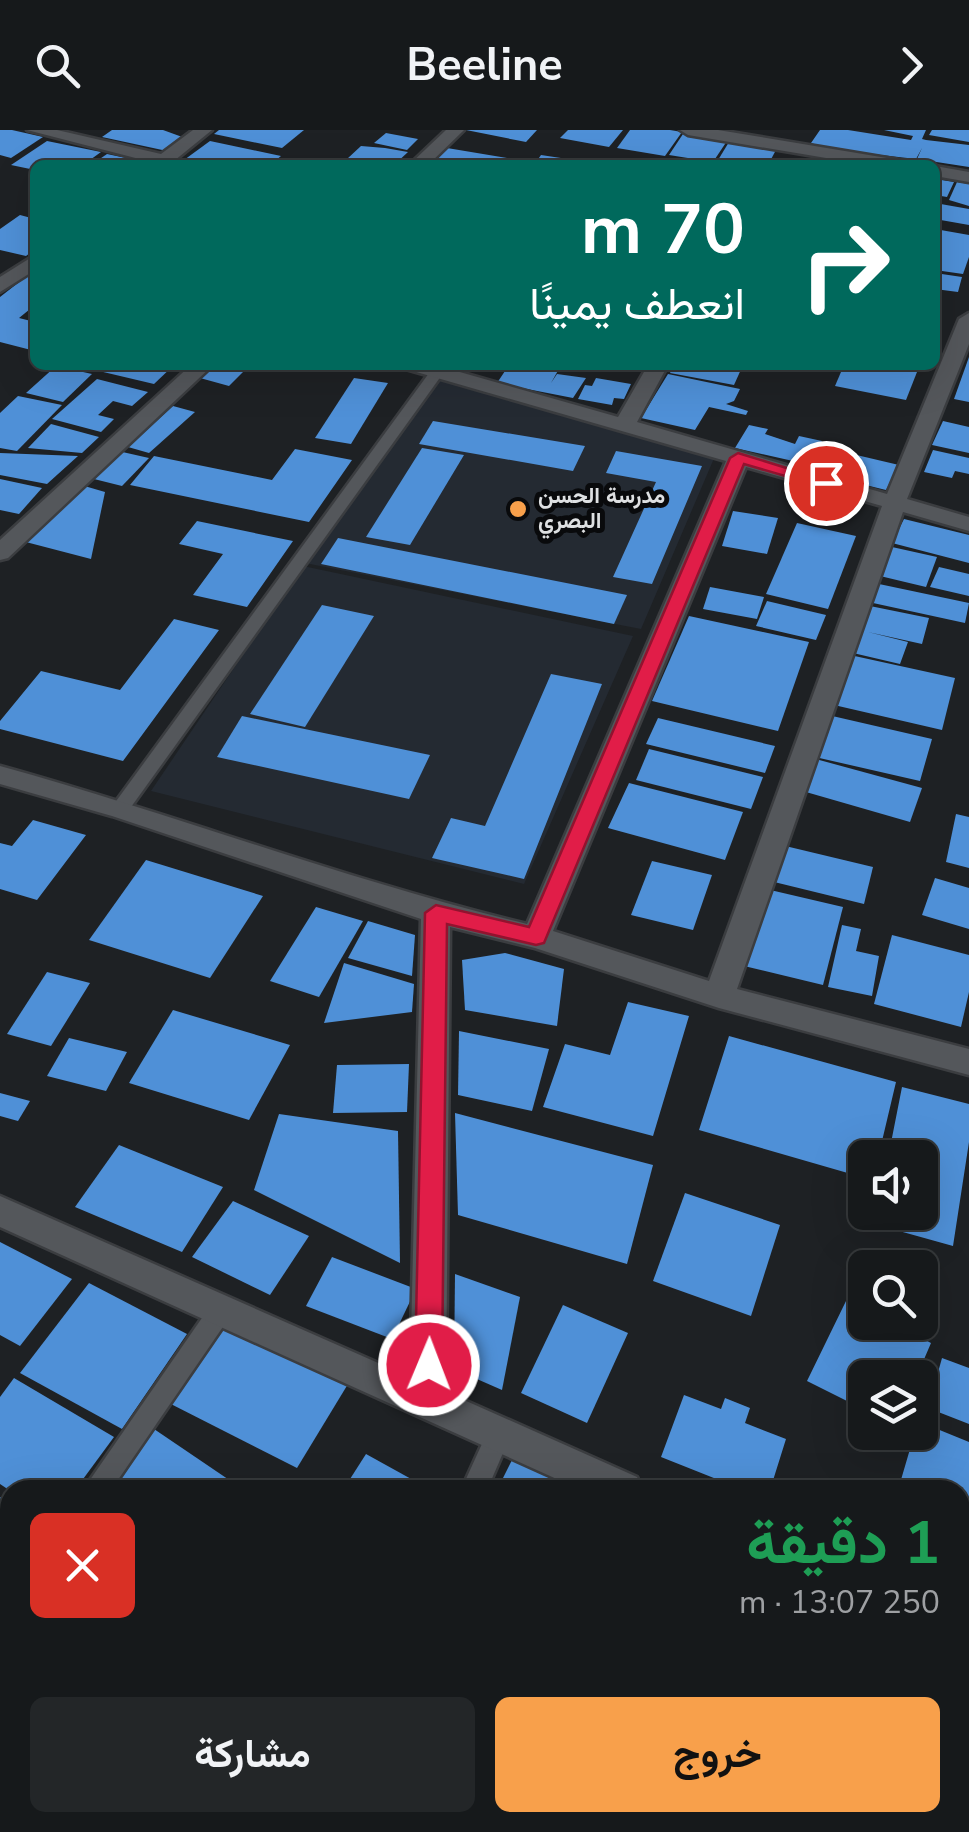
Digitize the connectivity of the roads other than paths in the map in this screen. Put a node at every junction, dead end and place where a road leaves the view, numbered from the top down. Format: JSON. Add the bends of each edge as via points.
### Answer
{"nodes":[{"id":1,"x":35,"y":130,"type":"edge"},
{"id":2,"x":204,"y":130,"type":"edge"},
{"id":3,"x":456,"y":130,"type":"edge"},
{"id":4,"x":688,"y":130,"type":"edge"},
{"id":5,"x":801,"y":130,"type":"edge"},
{"id":6,"x":789,"y":146,"type":"junction"},
{"id":7,"x":153,"y":160,"type":"edge"},
{"id":8,"x":164,"y":160,"type":"edge"},
{"id":9,"x":423,"y":160,"type":"edge"},
{"id":10,"x":780,"y":160,"type":"edge"},
{"id":11,"x":871,"y":160,"type":"edge"},
{"id":12,"x":940,"y":172,"type":"edge"},
{"id":13,"x":969,"y":177,"type":"edge"},
{"id":14,"x":0,"y":258,"type":"edge"},
{"id":15,"x":30,"y":263,"type":"edge"},
{"id":16,"x":30,"y":266,"type":"edge"},
{"id":17,"x":0,"y":286,"type":"edge"},
{"id":18,"x":969,"y":319,"type":"edge"},
{"id":19,"x":198,"y":370,"type":"edge"},
{"id":20,"x":424,"y":370,"type":"edge"},
{"id":21,"x":432,"y":370,"type":"edge"},
{"id":22,"x":655,"y":370,"type":"edge"},
{"id":23,"x":626,"y":424,"type":"junction"},
{"id":24,"x":738,"y":458,"type":"junction"},
{"id":25,"x":894,"y":502,"type":"junction"},
{"id":26,"x":969,"y":524,"type":"edge"},
{"id":27,"x":0,"y":553,"type":"edge"},
{"id":28,"x":0,"y":775,"type":"edge"},
{"id":29,"x":120,"y":809,"type":"junction"},
{"id":30,"x":436,"y":913,"type":"junction"},
{"id":31,"x":536,"y":937,"type":"junction"},
{"id":32,"x":719,"y":996,"type":"junction"},
{"id":33,"x":969,"y":1062,"type":"edge"},
{"id":34,"x":0,"y":1211,"type":"edge"},
{"id":35,"x":221,"y":1310,"type":"junction"},
{"id":36,"x":428,"y":1403,"type":"junction"},
{"id":37,"x":500,"y":1432,"type":"junction"},
{"id":38,"x":103,"y":1480,"type":"edge"},
{"id":39,"x":478,"y":1480,"type":"edge"},
{"id":40,"x":603,"y":1480,"type":"edge"}],
"edges":[{"from":1,"to":7,"type":"street"},
{"from":2,"to":8,"type":"street"},
{"from":3,"to":9,"type":"street"},
{"from":4,"to":6,"type":"street"},
{"from":5,"to":6,"type":"street"},
{"from":6,"to":10,"type":"street"},
{"from":6,"to":11,"type":"street"},
{"from":12,"to":13,"type":"street"},
{"from":14,"to":15,"type":"street"},
{"from":16,"to":17,"type":"street"},
{"from":18,"to":25,"type":"street"},
{"from":19,"to":27,"type":"street"},
{"from":20,"to":29,"type":"lane"},
{"from":21,"to":23,"type":"street"},
{"from":22,"to":23,"type":"street"},
{"from":23,"to":24,"type":"street"},
{"from":24,"to":25,"type":"street"},
{"from":24,"to":31,"type":"street"},
{"from":25,"to":26,"type":"street"},
{"from":25,"to":32,"type":"street"},
{"from":28,"to":29,"type":"street"},
{"from":29,"to":30,"type":"street"},
{"from":30,"to":31,"type":"street"},
{"from":30,"to":36,"type":"street"},
{"from":31,"to":32,"type":"street"},
{"from":32,"to":33,"type":"street"},
{"from":34,"to":35,"type":"street"},
{"from":35,"to":36,"type":"street"},
{"from":35,"to":38,"type":"lane"},
{"from":36,"to":37,"type":"street"},
{"from":37,"to":39,"type":"lane"},
{"from":37,"to":40,"type":"street"}]}
